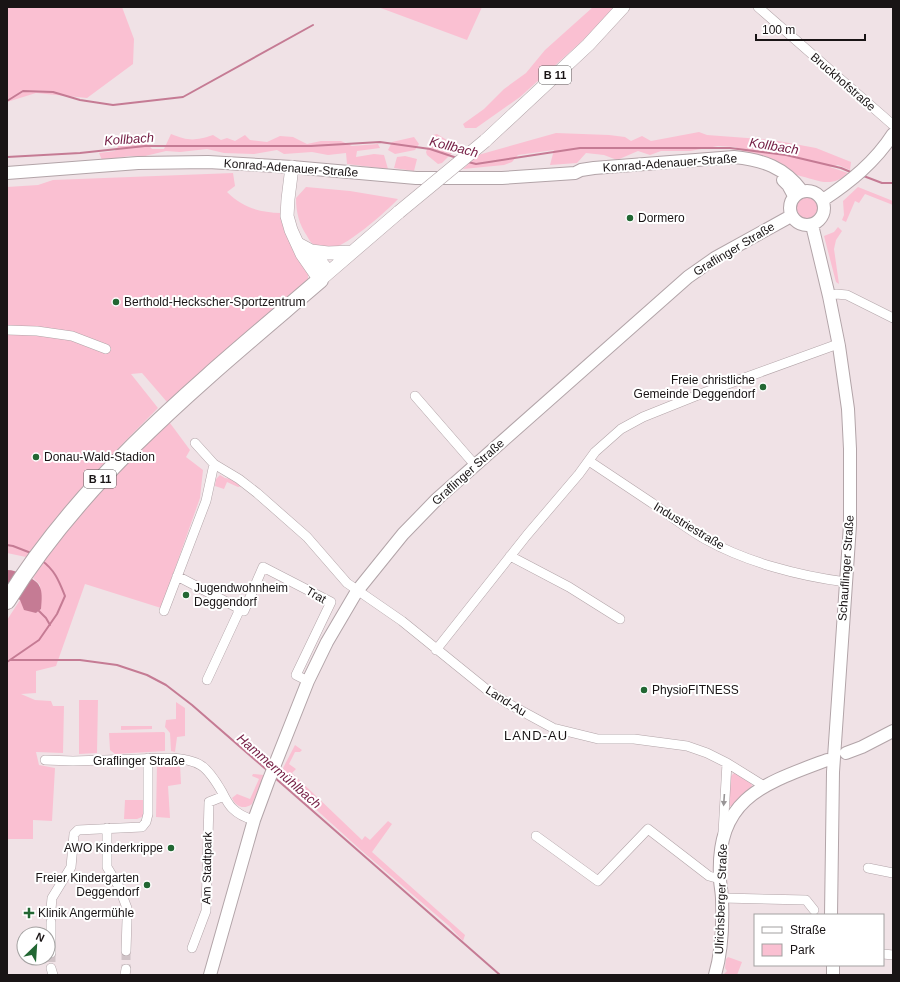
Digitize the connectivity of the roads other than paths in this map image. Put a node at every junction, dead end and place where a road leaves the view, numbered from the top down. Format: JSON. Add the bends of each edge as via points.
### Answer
{"nodes":[{"id":1,"x":623,"y":7,"type":"edge"},
{"id":2,"x":758,"y":7,"type":"edge"},
{"id":3,"x":893,"y":125,"type":"edge"},
{"id":4,"x":893,"y":134,"type":"edge"},
{"id":5,"x":292,"y":167,"type":"junction"},
{"id":6,"x":7,"y":173,"type":"edge"},
{"id":7,"x":798,"y":194,"type":"junction"},
{"id":8,"x":823,"y":200,"type":"junction"},
{"id":9,"x":791,"y":216,"type":"junction"},
{"id":10,"x":812,"y":225,"type":"junction"},
{"id":11,"x":298,"y":244,"type":"junction"},
{"id":12,"x":311,"y":251,"type":"junction"},
{"id":13,"x":352,"y":252,"type":"junction"},
{"id":14,"x":325,"y":276,"type":"junction"},
{"id":15,"x":829,"y":296,"type":"junction"},
{"id":16,"x":893,"y":318,"type":"edge"},
{"id":17,"x":7,"y":330,"type":"edge"},
{"id":18,"x":838,"y":344,"type":"junction"},
{"id":19,"x":106,"y":349,"type":"dead end"},
{"id":20,"x":415,"y":396,"type":"dead end"},
{"id":21,"x":195,"y":444,"type":"dead end"},
{"id":22,"x":589,"y":461,"type":"junction"},
{"id":23,"x":214,"y":464,"type":"junction"},
{"id":24,"x":474,"y":465,"type":"junction"},
{"id":25,"x":510,"y":556,"type":"junction"},
{"id":26,"x":177,"y":576,"type":"junction"},
{"id":27,"x":846,"y":582,"type":"junction"},
{"id":28,"x":357,"y":591,"type":"junction"},
{"id":29,"x":8,"y":599,"type":"edge"},
{"id":30,"x":164,"y":611,"type":"dead end"},
{"id":31,"x":244,"y":611,"type":"dead end"},
{"id":32,"x":620,"y":619,"type":"dead end"},
{"id":33,"x":436,"y":650,"type":"junction"},
{"id":34,"x":207,"y":680,"type":"dead end"},
{"id":35,"x":308,"y":681,"type":"junction"},
{"id":36,"x":893,"y":731,"type":"edge"},
{"id":37,"x":846,"y":753,"type":"dead end"},
{"id":38,"x":148,"y":758,"type":"junction"},
{"id":39,"x":45,"y":760,"type":"dead end"},
{"id":40,"x":827,"y":760,"type":"dead end"},
{"id":41,"x":727,"y":762,"type":"junction"},
{"id":42,"x":764,"y":786,"type":"junction"},
{"id":43,"x":224,"y":796,"type":"junction"},
{"id":44,"x":254,"y":820,"type":"junction"},
{"id":45,"x":107,"y":828,"type":"junction"},
{"id":46,"x":536,"y":836,"type":"dead end"},
{"id":47,"x":722,"y":838,"type":"junction"},
{"id":48,"x":868,"y":868,"type":"dead end"},
{"id":49,"x":893,"y":873,"type":"edge"},
{"id":50,"x":720,"y":879,"type":"junction"},
{"id":51,"x":722,"y":898,"type":"junction"},
{"id":52,"x":127,"y":908,"type":"dead end"},
{"id":53,"x":51,"y":909,"type":"dead end"},
{"id":54,"x":814,"y":910,"type":"dead end"},
{"id":55,"x":831,"y":914,"type":"edge"},
{"id":56,"x":127,"y":920,"type":"dead end"},
{"id":57,"x":51,"y":922,"type":"dead end"},
{"id":58,"x":51,"y":926,"type":"edge"},
{"id":59,"x":192,"y":948,"type":"dead end"},
{"id":60,"x":126,"y":951,"type":"tunnel mouth"},
{"id":61,"x":210,"y":975,"type":"edge"},
{"id":62,"x":715,"y":975,"type":"edge"}],
"edges":[{"from":1,"to":13,"type":"main road","number":"B 11","bridge":true,"via":[[588,45],[485,141]]},
{"from":2,"to":3,"type":"street","name":"Bruckhofstraße"},
{"from":4,"to":8,"type":"street","via":[[886,145],[853,179]]},
{"from":5,"to":6,"type":"street","name":"Konrad-Adenauer-Straße","via":[[208,162],[146,162]]},
{"from":5,"to":7,"type":"street","name":"Konrad-Adenauer-Straße","via":[[416,178],[502,178],[734,157],[753,159],[783,172],[794,180]]},
{"from":5,"to":11,"type":"main road","via":[[287,216]]},
{"from":7,"to":8,"type":"street","via":[[808,190]]},
{"from":7,"to":9,"type":"street","via":[[790,204]]},
{"from":8,"to":10,"type":"street","via":[[823,214]]},
{"from":9,"to":10,"type":"street","via":[[800,224]]},
{"from":9,"to":24,"type":"street","name":"Graflinger Straße","via":[[696,270]]},
{"from":10,"to":15,"type":"street","name":"Schauflinger Straße"},
{"from":11,"to":12,"type":"main road"},
{"from":11,"to":14,"type":"main road","via":[[302,254]]},
{"from":12,"to":13,"type":"main road"},
{"from":12,"to":14,"type":"main road"},
{"from":13,"to":14,"type":"main road","number":"B 11"},
{"from":14,"to":29,"type":"highway","number":"B 11","via":[[174,406],[102,477],[46,545]]},
{"from":15,"to":16,"type":"street","via":[[847,294]]},
{"from":15,"to":18,"type":"street","name":"Schauflinger Straße"},
{"from":17,"to":19,"type":"street","via":[[72,336]]},
{"from":18,"to":22,"type":"street","via":[[643,417],[621,429]]},
{"from":18,"to":27,"type":"street","name":"Schauflinger Straße","via":[[848,409],[850,449],[850,525]]},
{"from":20,"to":24,"type":"street"},
{"from":21,"to":23,"type":"street"},
{"from":22,"to":25,"type":"street"},
{"from":22,"to":27,"type":"street","name":"Industriestraße","via":[[681,524],[717,545],[803,575]]},
{"from":23,"to":26,"type":"street","via":[[206,501]]},
{"from":23,"to":28,"type":"street","via":[[257,492],[302,532]]},
{"from":24,"to":28,"type":"street","name":"Graflinger Straße","via":[[403,534]]},
{"from":25,"to":32,"type":"street"},
{"from":25,"to":33,"type":"street"},
{"from":26,"to":30,"type":"street"},
{"from":26,"to":34,"type":"street","via":[[240,609]]},
{"from":27,"to":55,"type":"street","name":"Schauflinger Straße","via":[[834,758]]},
{"from":28,"to":33,"type":"street","name":"Land-Au","via":[[397,617]]},
{"from":28,"to":35,"type":"street","name":"Graflinger Straße"},
{"from":31,"to":35,"type":"street","name":"Trat","via":[[263,567],[331,602],[296,675]]},
{"from":33,"to":41,"type":"street","name":"Land-Au","via":[[507,703],[553,728],[598,739],[634,738],[687,746]]},
{"from":35,"to":44,"type":"street","name":"Graflinger Straße"},
{"from":36,"to":37,"type":"street"},
{"from":38,"to":39,"type":"street","name":"Graflinger Straße"},
{"from":38,"to":43,"type":"street","name":"Graflinger Straße","via":[[180,759],[203,766]]},
{"from":38,"to":45,"type":"street","via":[[146,822],[142,827]]},
{"from":40,"to":42,"type":"street","name":"Ulrichsberger Straße"},
{"from":41,"to":42,"type":"street","name":"Land-Au"},
{"from":41,"to":47,"type":"street","one_way":true},
{"from":42,"to":47,"type":"street","name":"Ulrichsberger Straße","via":[[742,803]]},
{"from":43,"to":44,"type":"street","name":"Graflinger Straße","via":[[232,808]]},
{"from":43,"to":59,"type":"street","name":"Am Stadtpark","via":[[209,802],[206,911]]},
{"from":44,"to":61,"type":"street","name":"Graflinger Straße"},
{"from":45,"to":52,"type":"street","via":[[107,867],[119,887]]},
{"from":45,"to":53,"type":"street","via":[[78,830],[74,834],[71,867],[52,898]]},
{"from":46,"to":50,"type":"street","via":[[598,880],[648,829],[708,876]]},
{"from":47,"to":50,"type":"street","name":"Ulrichsberger Straße"},
{"from":48,"to":49,"type":"street"},
{"from":50,"to":51,"type":"street","name":"Ulrichsberger Straße"},
{"from":51,"to":54,"type":"street","via":[[806,900]]},
{"from":51,"to":62,"type":"street","name":"Ulrichsberger Straße","via":[[722,924]]},
{"from":56,"to":60,"type":"street"},
{"from":57,"to":58,"type":"street"}]}
